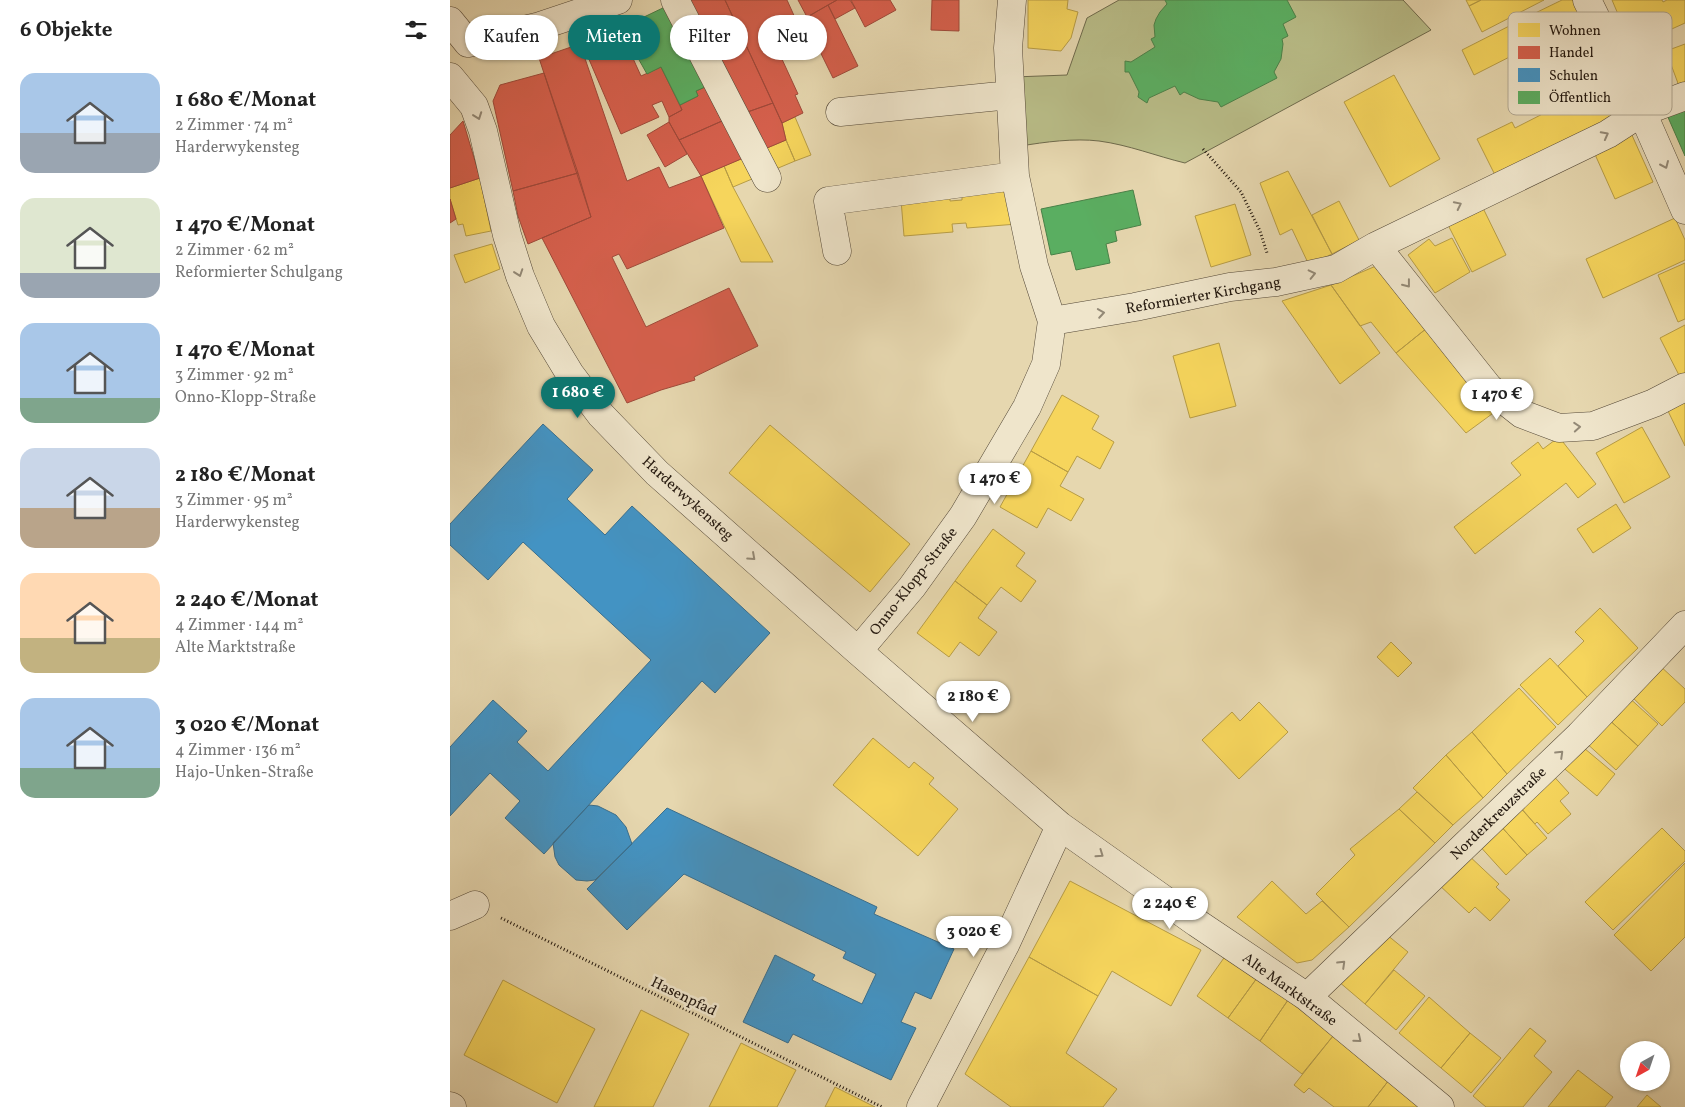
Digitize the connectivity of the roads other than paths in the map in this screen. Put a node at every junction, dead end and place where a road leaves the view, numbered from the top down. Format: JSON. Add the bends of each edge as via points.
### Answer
{"nodes":[{"id":1,"x":618,"y":0,"type":"edge"},
{"id":2,"x":675,"y":0,"type":"edge"},
{"id":3,"x":1012,"y":0,"type":"edge"},
{"id":4,"x":1587,"y":0,"type":"edge"},
{"id":5,"x":1593,"y":12,"type":"edge"},
{"id":6,"x":558,"y":20,"type":"edge"},
{"id":7,"x":450,"y":21,"type":"edge"},
{"id":8,"x":465,"y":39,"type":"edge"},
{"id":9,"x":465,"y":49,"type":"edge"},
{"id":10,"x":450,"y":77,"type":"edge"},
{"id":11,"x":1010,"y":95,"type":"junction"},
{"id":12,"x":1685,"y":96,"type":"edge"},
{"id":13,"x":1672,"y":101,"type":"edge"},
{"id":14,"x":840,"y":112,"type":"dead end"},
{"id":15,"x":1637,"y":115,"type":"edge"},
{"id":16,"x":1643,"y":115,"type":"edge"},
{"id":17,"x":1015,"y":176,"type":"junction"},
{"id":18,"x":768,"y":178,"type":"dead end"},
{"id":19,"x":1685,"y":210,"type":"edge"},
{"id":20,"x":1376,"y":246,"type":"junction"},
{"id":21,"x":837,"y":251,"type":"dead end"},
{"id":22,"x":1052,"y":321,"type":"junction"},
{"id":23,"x":1685,"y":387,"type":"edge"},
{"id":24,"x":1685,"y":624,"type":"edge"},
{"id":25,"x":858,"y":651,"type":"junction"},
{"id":26,"x":1060,"y":826,"type":"junction"},
{"id":27,"x":475,"y":905,"type":"road end"},
{"id":28,"x":450,"y":916,"type":"edge"},
{"id":29,"x":1306,"y":997,"type":"junction"},
{"id":30,"x":921,"y":1107,"type":"edge"},
{"id":31,"x":1440,"y":1107,"type":"edge"}],
"edges":[{"from":1,"to":6,"type":"street"},
{"from":2,"to":18,"type":"street"},
{"from":3,"to":11,"type":"street","via":[[1008,48]]},
{"from":4,"to":5,"type":"street"},
{"from":7,"to":8,"type":"street"},
{"from":9,"to":10,"type":"street"},
{"from":10,"to":25,"type":"street","name":"Harderwykensteg","one_way":true,"via":[[474,106],[520,276],[542,326],[570,374],[601,415],[657,472]]},
{"from":11,"to":14,"type":"street"},
{"from":11,"to":17,"type":"street"},
{"from":12,"to":13,"type":"street","name":"Reformierter Kirchgang"},
{"from":20,"to":15,"type":"street","name":"Reformierter Kirchgang","one_way":true,"via":[[1608,134]]},
{"from":16,"to":19,"type":"street","one_way":true},
{"from":17,"to":21,"type":"street","via":[[828,201]]},
{"from":17,"to":22,"type":"street","via":[[1034,266]]},
{"from":22,"to":20,"type":"street","name":"Reformierter Kirchgang","one_way":true,"via":[[1336,269]]},
{"from":20,"to":23,"type":"street","one_way":true,"via":[[1489,388],[1522,414],[1560,428],[1593,426],[1654,403]]},
{"from":22,"to":25,"type":"street","name":"Onno-Klopp-Straße","via":[[1046,364],[996,463],[912,587]]},
{"from":29,"to":24,"type":"street","name":"Norderkreuzstraße","one_way":true,"via":[[1580,735]]},
{"from":25,"to":26,"type":"street","name":"Harderwykensteg"},
{"from":26,"to":29,"type":"street","name":"Alte Marktstraße","one_way":true},
{"from":26,"to":30,"type":"street","via":[[1006,943]]},
{"from":27,"to":28,"type":"street"},
{"from":29,"to":31,"type":"street","name":"Alte Marktstraße","one_way":true}]}
